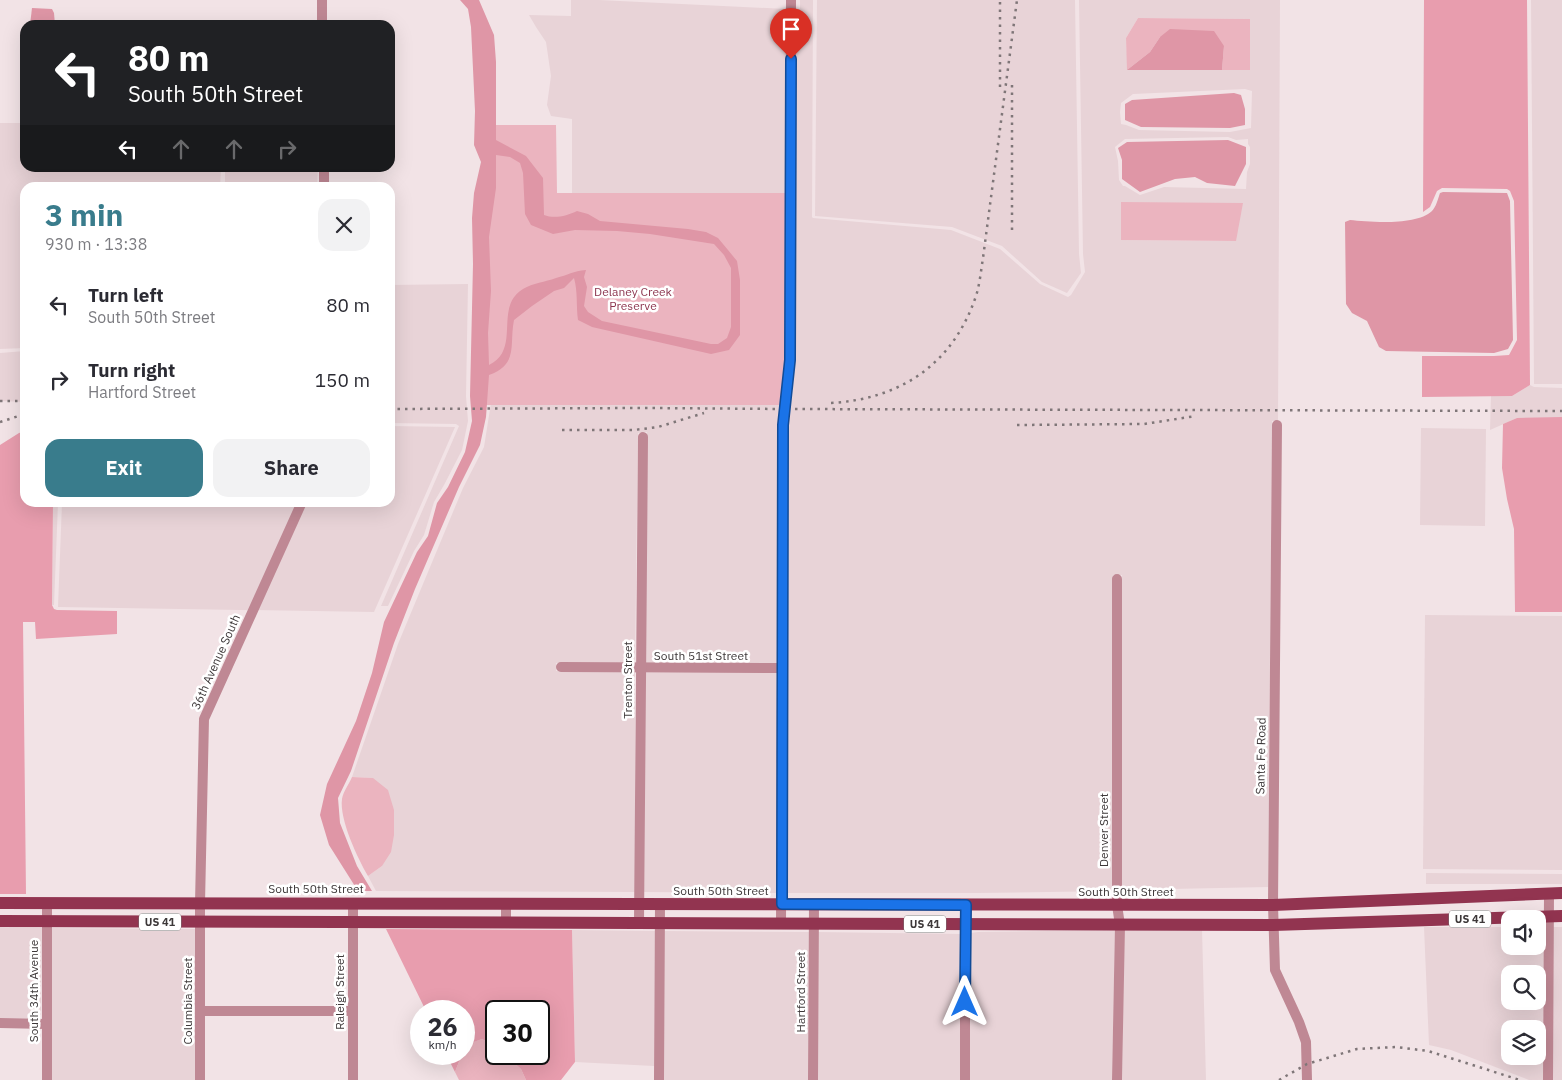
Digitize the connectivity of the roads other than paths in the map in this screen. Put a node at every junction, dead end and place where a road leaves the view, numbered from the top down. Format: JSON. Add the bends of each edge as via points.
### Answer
{"nodes":[{"id":1,"x":322,"y":0,"type":"edge"},
{"id":2,"x":791,"y":0,"type":"edge"},
{"id":3,"x":322,"y":20,"type":"edge"},
{"id":4,"x":1277,"y":425,"type":"dead end"},
{"id":5,"x":643,"y":436,"type":"dead end"},
{"id":6,"x":300,"y":507,"type":"edge"},
{"id":7,"x":1117,"y":579,"type":"dead end"},
{"id":8,"x":561,"y":667,"type":"dead end"},
{"id":9,"x":640,"y":668,"type":"junction"},
{"id":10,"x":781,"y":668,"type":"junction"},
{"id":11,"x":1549,"y":893,"type":"junction"},
{"id":12,"x":1562,"y":893,"type":"edge"},
{"id":13,"x":0,"y":903,"type":"edge"},
{"id":14,"x":47,"y":903,"type":"junction"},
{"id":15,"x":200,"y":903,"type":"junction"},
{"id":16,"x":353,"y":903,"type":"junction"},
{"id":17,"x":506,"y":904,"type":"junction"},
{"id":18,"x":640,"y":904,"type":"junction"},
{"id":19,"x":660,"y":904,"type":"junction"},
{"id":20,"x":782,"y":904,"type":"junction"},
{"id":21,"x":814,"y":904,"type":"junction"},
{"id":22,"x":966,"y":905,"type":"junction"},
{"id":23,"x":1117,"y":905,"type":"junction"},
{"id":24,"x":1273,"y":905,"type":"junction"},
{"id":25,"x":1548,"y":916,"type":"junction"},
{"id":26,"x":1562,"y":916,"type":"edge"},
{"id":27,"x":0,"y":921,"type":"edge"},
{"id":28,"x":47,"y":922,"type":"junction"},
{"id":29,"x":200,"y":922,"type":"junction"},
{"id":30,"x":353,"y":922,"type":"junction"},
{"id":31,"x":506,"y":923,"type":"junction"},
{"id":32,"x":639,"y":923,"type":"junction"},
{"id":33,"x":659,"y":923,"type":"junction"},
{"id":34,"x":781,"y":924,"type":"junction"},
{"id":35,"x":814,"y":924,"type":"junction"},
{"id":36,"x":966,"y":924,"type":"junction"},
{"id":37,"x":1120,"y":925,"type":"junction"},
{"id":38,"x":1273,"y":925,"type":"junction"},
{"id":39,"x":201,"y":1011,"type":"junction"},
{"id":40,"x":352,"y":1011,"type":"junction"},
{"id":41,"x":0,"y":1023,"type":"edge"},
{"id":42,"x":46,"y":1024,"type":"junction"},
{"id":43,"x":47,"y":1080,"type":"edge"},
{"id":44,"x":200,"y":1080,"type":"edge"},
{"id":45,"x":353,"y":1080,"type":"edge"},
{"id":46,"x":659,"y":1080,"type":"edge"},
{"id":47,"x":813,"y":1080,"type":"edge"},
{"id":48,"x":965,"y":1080,"type":"edge"},
{"id":49,"x":1117,"y":1080,"type":"edge"},
{"id":50,"x":1307,"y":1080,"type":"edge"},
{"id":51,"x":1548,"y":1080,"type":"edge"}],
"edges":[{"from":1,"to":3,"type":"street"},
{"from":2,"to":10,"type":"street","via":[[790,360],[783,425]]},
{"from":4,"to":24,"type":"street","name":"Santa Fe Road"},
{"from":5,"to":9,"type":"street","name":"Trenton Street"},
{"from":6,"to":15,"type":"street","name":"36th Avenue South","via":[[204,719]]},
{"from":7,"to":23,"type":"street","name":"Denver Street"},
{"from":8,"to":9,"type":"street","name":"South 51st Street"},
{"from":9,"to":10,"type":"street","name":"South 51st Street"},
{"from":9,"to":18,"type":"street","name":"Trenton Street"},
{"from":10,"to":20,"type":"street"},
{"from":11,"to":12,"type":"main road","name":"South 50th Street","number":"US 41"},
{"from":11,"to":24,"type":"main road","name":"South 50th Street","number":"US 41"},
{"from":11,"to":25,"type":"street"},
{"from":13,"to":14,"type":"main road","name":"South 50th Street","number":"US 41"},
{"from":14,"to":15,"type":"main road","name":"South 50th Street","number":"US 41"},
{"from":14,"to":28,"type":"street","name":"South 34th Avenue"},
{"from":15,"to":16,"type":"main road","name":"South 50th Street","number":"US 41"},
{"from":15,"to":29,"type":"street","name":"36th Avenue South"},
{"from":16,"to":17,"type":"main road","name":"South 50th Street","number":"US 41"},
{"from":16,"to":30,"type":"street","name":"Raleigh Street"},
{"from":17,"to":18,"type":"main road","name":"South 50th Street","number":"US 41"},
{"from":17,"to":31,"type":"street"},
{"from":18,"to":19,"type":"main road","name":"South 50th Street","number":"US 41"},
{"from":18,"to":32,"type":"street","name":"Trenton Street"},
{"from":19,"to":20,"type":"main road","name":"South 50th Street","number":"US 41"},
{"from":19,"to":33,"type":"street"},
{"from":20,"to":21,"type":"main road","name":"South 50th Street","number":"US 41"},
{"from":20,"to":34,"type":"street"},
{"from":21,"to":22,"type":"main road","name":"South 50th Street","number":"US 41"},
{"from":21,"to":35,"type":"street","name":"Hartford Street"},
{"from":22,"to":23,"type":"main road","name":"South 50th Street","number":"US 41"},
{"from":22,"to":36,"type":"street"},
{"from":23,"to":24,"type":"main road","name":"South 50th Street","number":"US 41"},
{"from":23,"to":37,"type":"street","name":"Denver Street"},
{"from":24,"to":38,"type":"street","name":"Santa Fe Road"},
{"from":25,"to":26,"type":"main road","number":"US 41"},
{"from":25,"to":38,"type":"main road","number":"US 41"},
{"from":25,"to":51,"type":"street"},
{"from":27,"to":28,"type":"main road","number":"US 41"},
{"from":28,"to":29,"type":"main road","number":"US 41"},
{"from":28,"to":42,"type":"street","name":"South 34th Avenue"},
{"from":29,"to":30,"type":"main road","number":"US 41"},
{"from":29,"to":39,"type":"street","name":"Columbia Street"},
{"from":30,"to":31,"type":"main road","number":"US 41"},
{"from":30,"to":40,"type":"street","name":"Raleigh Street"},
{"from":31,"to":32,"type":"main road","number":"US 41"},
{"from":32,"to":33,"type":"main road","number":"US 41"},
{"from":33,"to":34,"type":"main road","number":"US 41"},
{"from":33,"to":46,"type":"street"},
{"from":34,"to":35,"type":"main road","number":"US 41"},
{"from":35,"to":36,"type":"main road","number":"US 41"},
{"from":35,"to":47,"type":"street","name":"Hartford Street"},
{"from":36,"to":37,"type":"main road","number":"US 41"},
{"from":36,"to":48,"type":"street"},
{"from":37,"to":38,"type":"main road","number":"US 41"},
{"from":37,"to":49,"type":"street","name":"Denver Street"},
{"from":38,"to":50,"type":"street","name":"Santa Fe Road","via":[[1275,970],[1306,1042]]},
{"from":39,"to":40,"type":"street"},
{"from":39,"to":44,"type":"street","name":"Columbia Street"},
{"from":40,"to":45,"type":"street","name":"Raleigh Street"},
{"from":41,"to":42,"type":"street"},
{"from":42,"to":43,"type":"street","name":"South 34th Avenue"}]}
